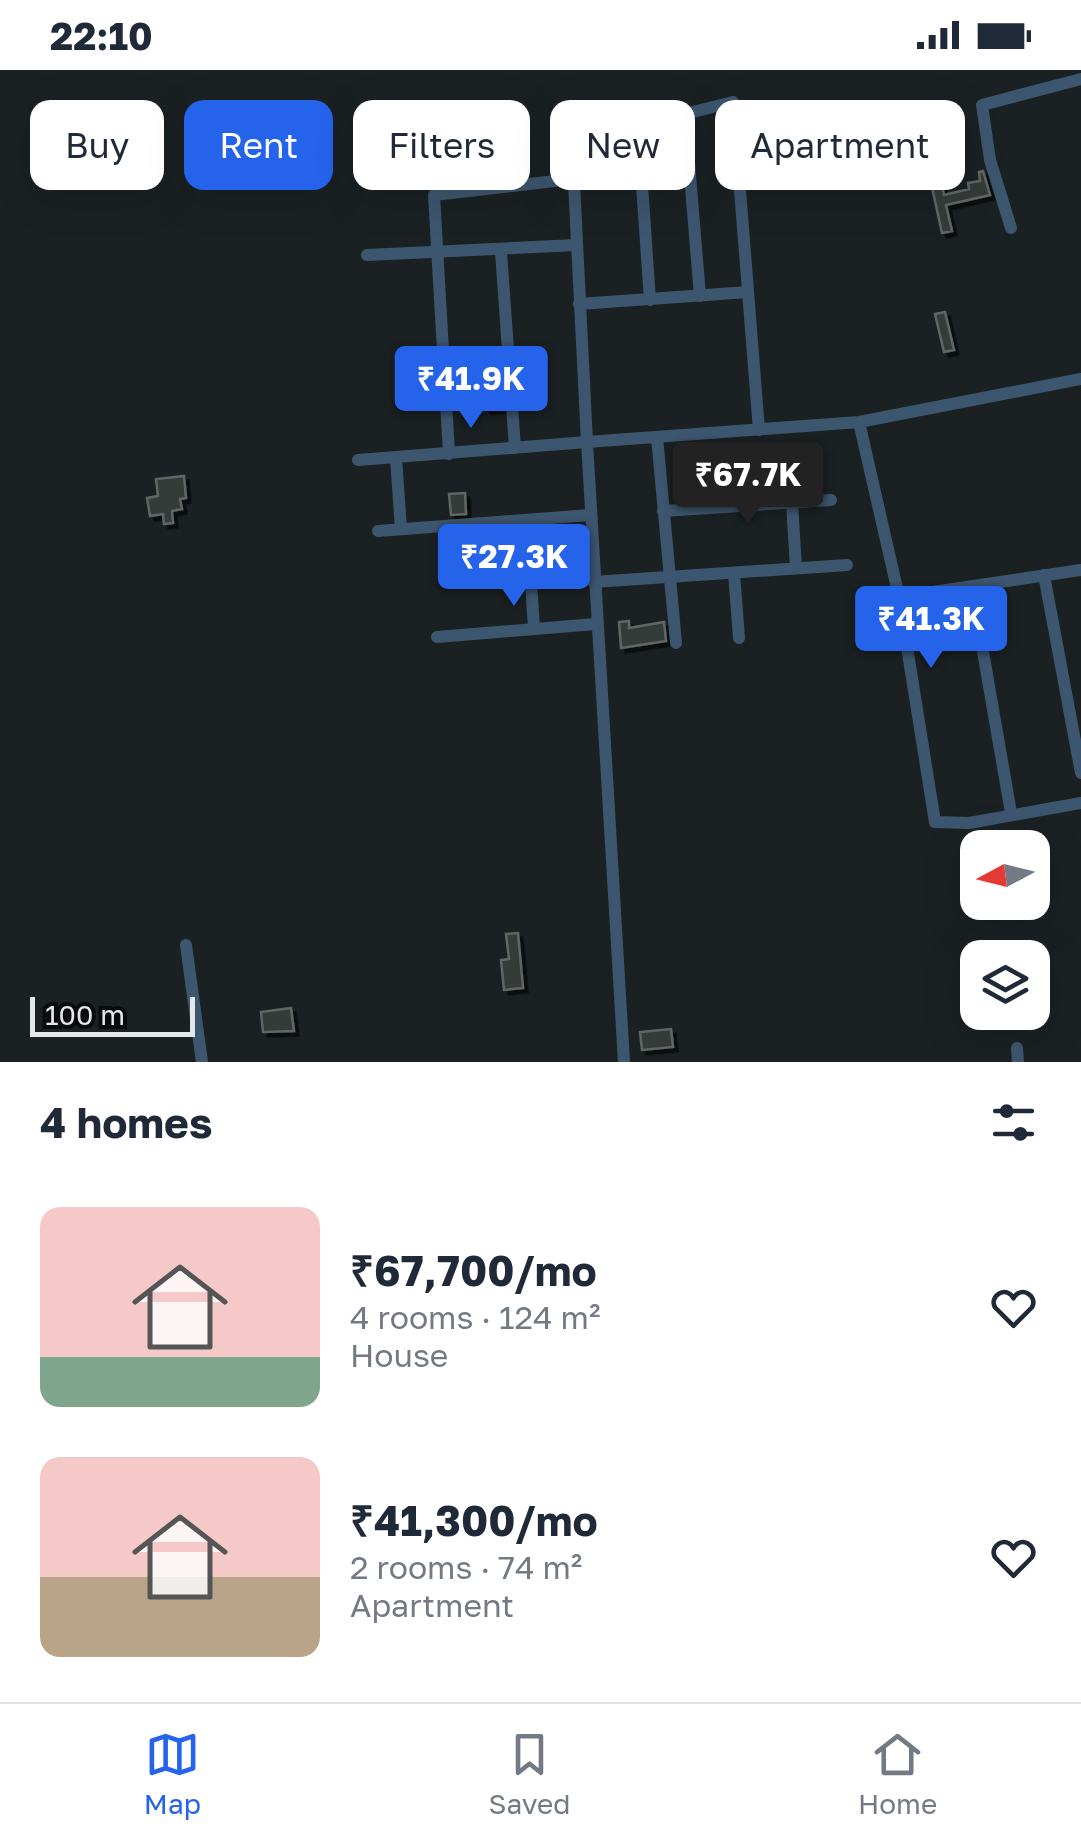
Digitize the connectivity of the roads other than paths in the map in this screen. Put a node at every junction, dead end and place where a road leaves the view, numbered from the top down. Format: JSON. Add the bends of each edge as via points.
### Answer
{"nodes":[{"id":1,"x":1081,"y":79,"type":"edge"},
{"id":2,"x":695,"y":113,"type":"edge"},
{"id":3,"x":550,"y":182,"type":"edge"},
{"id":4,"x":573,"y":190,"type":"edge"},
{"id":5,"x":642,"y":190,"type":"edge"},
{"id":6,"x":692,"y":190,"type":"edge"},
{"id":7,"x":1011,"y":228,"type":"dead end"},
{"id":8,"x":576,"y":245,"type":"junction"},
{"id":9,"x":439,"y":252,"type":"junction"},
{"id":10,"x":502,"y":252,"type":"junction"},
{"id":11,"x":367,"y":255,"type":"dead end"},
{"id":12,"x":748,"y":292,"type":"junction"},
{"id":13,"x":700,"y":296,"type":"junction"},
{"id":14,"x":650,"y":300,"type":"junction"},
{"id":15,"x":579,"y":304,"type":"junction"},
{"id":16,"x":1081,"y":379,"type":"edge"},
{"id":17,"x":859,"y":422,"type":"junction"},
{"id":18,"x":759,"y":430,"type":"junction"},
{"id":19,"x":657,"y":437,"type":"junction"},
{"id":20,"x":587,"y":442,"type":"junction"},
{"id":21,"x":515,"y":448,"type":"junction"},
{"id":22,"x":448,"y":454,"type":"junction"},
{"id":23,"x":396,"y":458,"type":"junction"},
{"id":24,"x":358,"y":460,"type":"dead end"},
{"id":25,"x":831,"y":500,"type":"dead end"},
{"id":26,"x":792,"y":503,"type":"junction"},
{"id":27,"x":663,"y":511,"type":"junction"},
{"id":28,"x":590,"y":515,"type":"junction"},
{"id":29,"x":528,"y":520,"type":"junction"},
{"id":30,"x":401,"y":529,"type":"junction"},
{"id":31,"x":378,"y":531,"type":"dead end"},
{"id":32,"x":847,"y":565,"type":"dead end"},
{"id":33,"x":796,"y":568,"type":"junction"},
{"id":34,"x":1081,"y":570,"type":"edge"},
{"id":35,"x":734,"y":572,"type":"junction"},
{"id":36,"x":1044,"y":575,"type":"junction"},
{"id":37,"x":670,"y":576,"type":"junction"},
{"id":38,"x":593,"y":582,"type":"junction"},
{"id":39,"x":972,"y":588,"type":"junction"},
{"id":40,"x":899,"y":597,"type":"junction"},
{"id":41,"x":595,"y":624,"type":"junction"},
{"id":42,"x":534,"y":629,"type":"junction"},
{"id":43,"x":437,"y":637,"type":"dead end"},
{"id":44,"x":740,"y":638,"type":"dead end"},
{"id":45,"x":676,"y":643,"type":"dead end"},
{"id":46,"x":1081,"y":773,"type":"edge"},
{"id":47,"x":1081,"y":803,"type":"edge"},
{"id":48,"x":1011,"y":813,"type":"junction"},
{"id":49,"x":186,"y":946,"type":"dead end"},
{"id":50,"x":202,"y":1062,"type":"edge"},
{"id":51,"x":624,"y":1062,"type":"edge"}],
"edges":[{"from":1,"to":7,"type":"street","via":[[982,104]]},
{"from":2,"to":12,"type":"street","via":[[734,102]]},
{"from":3,"to":9,"type":"street","via":[[434,195]]},
{"from":4,"to":8,"type":"street"},
{"from":5,"to":14,"type":"street"},
{"from":6,"to":13,"type":"street"},
{"from":8,"to":10,"type":"street"},
{"from":8,"to":15,"type":"street"},
{"from":9,"to":10,"type":"street"},
{"from":9,"to":11,"type":"street"},
{"from":9,"to":22,"type":"street"},
{"from":10,"to":21,"type":"street"},
{"from":12,"to":13,"type":"street"},
{"from":12,"to":18,"type":"street"},
{"from":13,"to":14,"type":"street"},
{"from":14,"to":15,"type":"street"},
{"from":15,"to":20,"type":"street"},
{"from":16,"to":17,"type":"street"},
{"from":17,"to":18,"type":"street"},
{"from":17,"to":40,"type":"street"},
{"from":18,"to":19,"type":"street"},
{"from":19,"to":20,"type":"street"},
{"from":19,"to":27,"type":"street"},
{"from":20,"to":21,"type":"street"},
{"from":20,"to":28,"type":"street"},
{"from":21,"to":22,"type":"street"},
{"from":22,"to":23,"type":"street"},
{"from":23,"to":24,"type":"street"},
{"from":23,"to":30,"type":"street"},
{"from":25,"to":26,"type":"street"},
{"from":26,"to":27,"type":"street"},
{"from":26,"to":33,"type":"street"},
{"from":27,"to":37,"type":"street"},
{"from":28,"to":29,"type":"street"},
{"from":28,"to":38,"type":"street"},
{"from":29,"to":30,"type":"street"},
{"from":29,"to":42,"type":"street"},
{"from":30,"to":31,"type":"street"},
{"from":32,"to":33,"type":"street"},
{"from":33,"to":35,"type":"street"},
{"from":34,"to":36,"type":"street"},
{"from":35,"to":37,"type":"street"},
{"from":35,"to":44,"type":"street"},
{"from":36,"to":39,"type":"street"},
{"from":36,"to":46,"type":"street"},
{"from":37,"to":38,"type":"street"},
{"from":37,"to":45,"type":"street"},
{"from":38,"to":41,"type":"street"},
{"from":39,"to":40,"type":"street"},
{"from":39,"to":48,"type":"street"},
{"from":40,"to":48,"type":"street","via":[[936,822],[950,826]]},
{"from":41,"to":42,"type":"street"},
{"from":41,"to":51,"type":"street"},
{"from":42,"to":43,"type":"street"},
{"from":47,"to":48,"type":"street"},
{"from":49,"to":50,"type":"street"}]}
